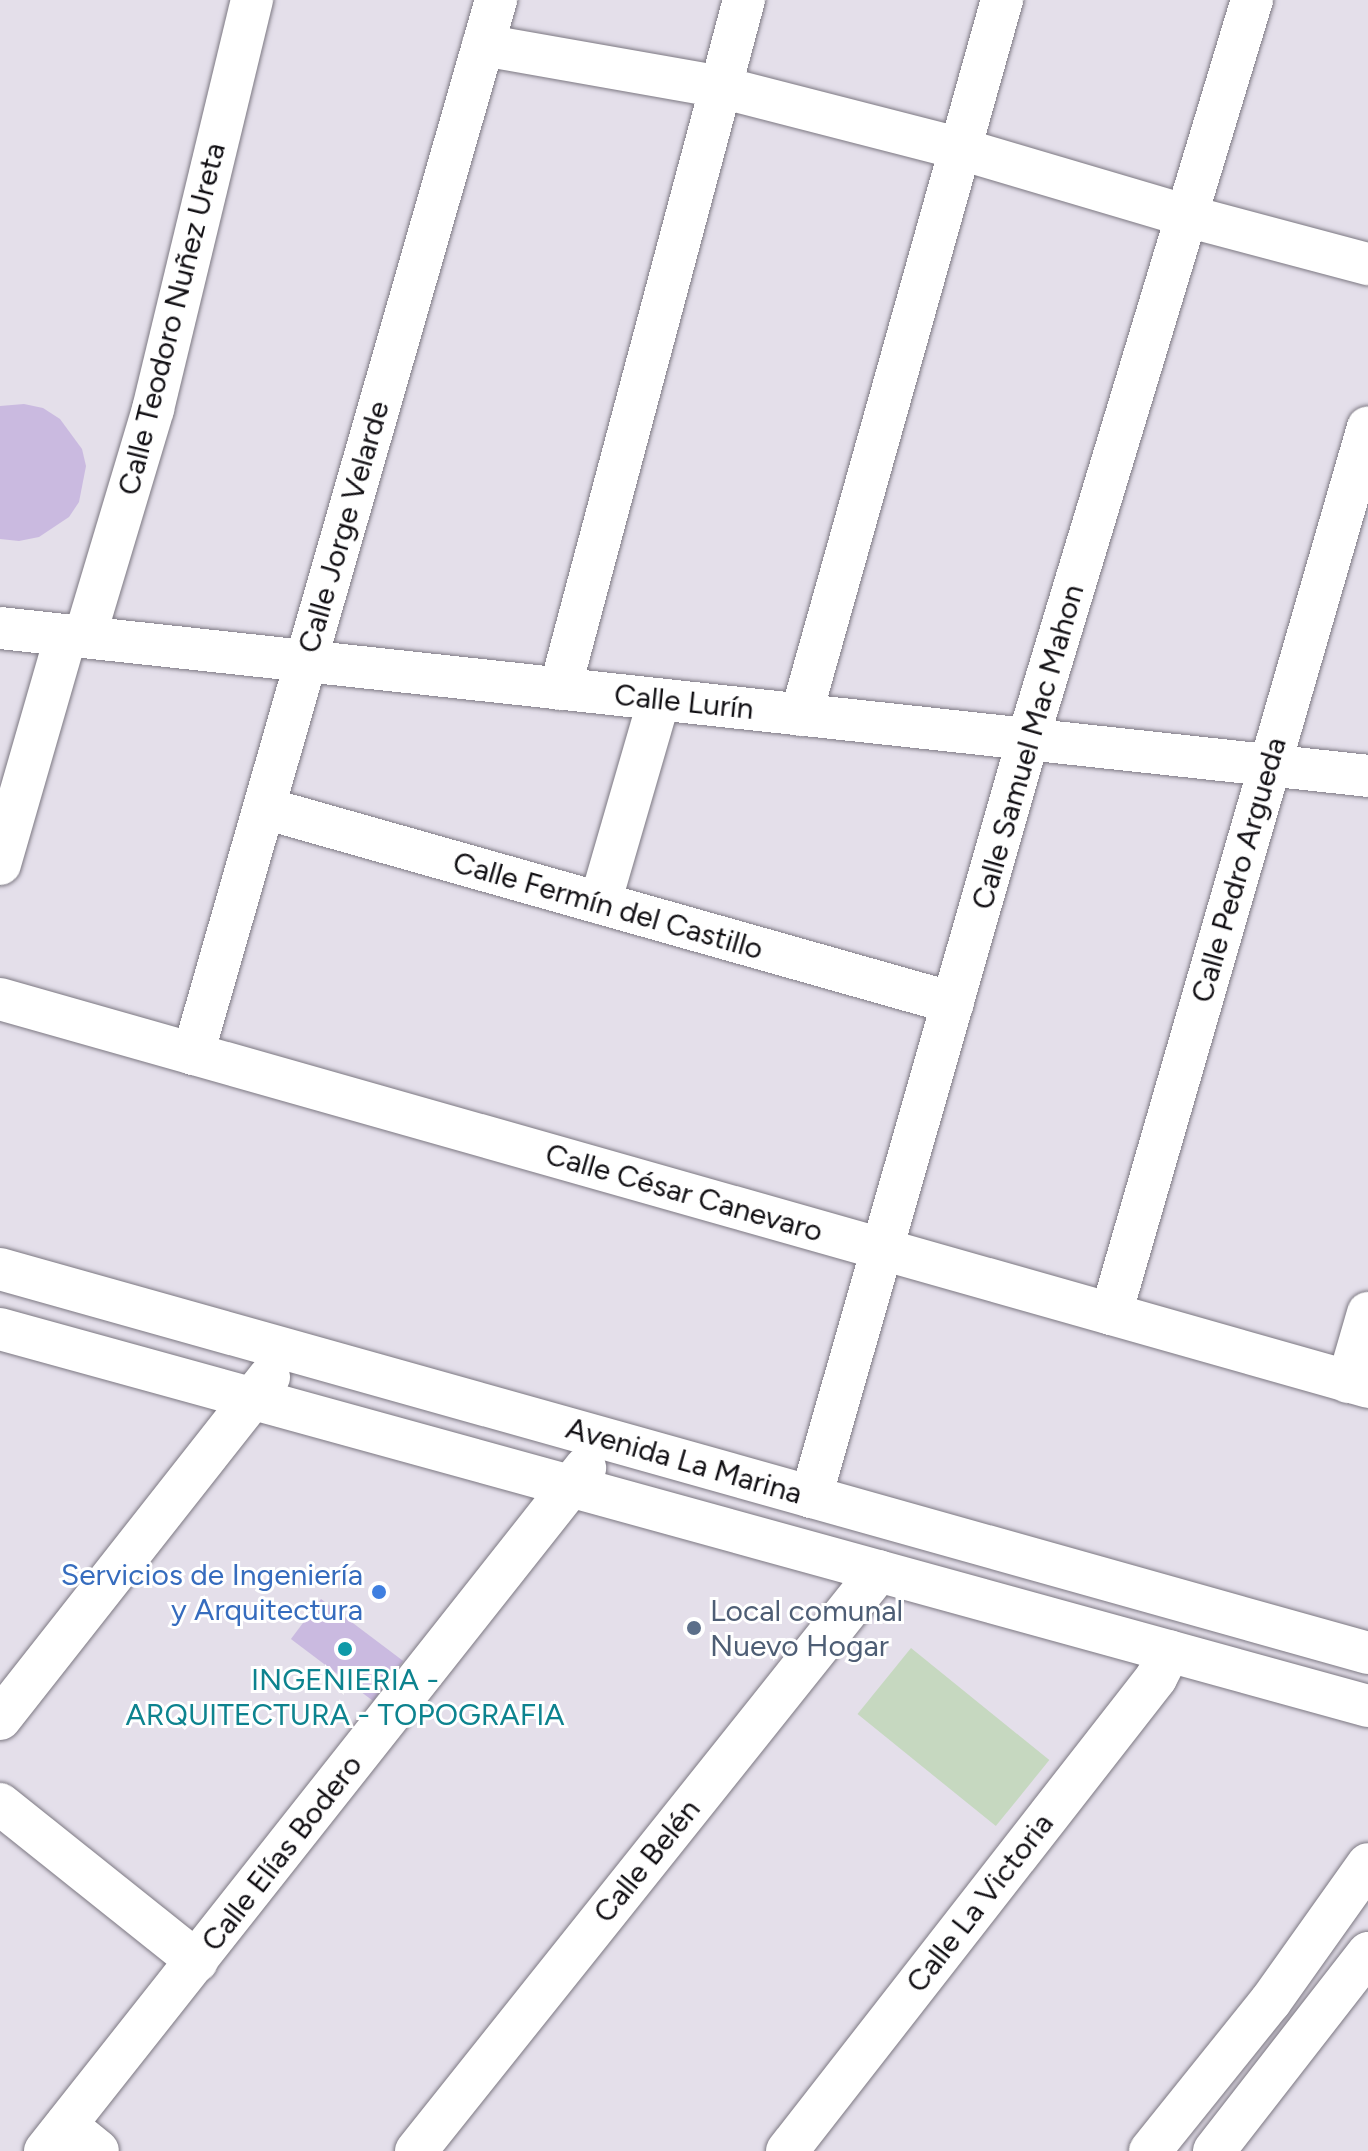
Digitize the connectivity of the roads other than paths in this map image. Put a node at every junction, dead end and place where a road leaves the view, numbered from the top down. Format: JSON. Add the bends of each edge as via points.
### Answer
{"nodes":[{"id":1,"x":252,"y":0,"type":"edge"},
{"id":2,"x":496,"y":0,"type":"edge"},
{"id":3,"x":744,"y":0,"type":"edge"},
{"id":4,"x":1002,"y":0,"type":"edge"},
{"id":5,"x":1252,"y":0,"type":"edge"},
{"id":6,"x":483,"y":45,"type":"junction"},
{"id":7,"x":720,"y":87,"type":"junction"},
{"id":8,"x":961,"y":149,"type":"junction"},
{"id":9,"x":1187,"y":216,"type":"junction"},
{"id":10,"x":1368,"y":264,"type":"edge"},
{"id":11,"x":1368,"y":427,"type":"edge"},
{"id":12,"x":0,"y":628,"type":"edge"},
{"id":13,"x":76,"y":636,"type":"junction"},
{"id":14,"x":306,"y":660,"type":"junction"},
{"id":15,"x":560,"y":689,"type":"junction"},
{"id":16,"x":659,"y":700,"type":"junction"},
{"id":17,"x":801,"y":715,"type":"junction"},
{"id":18,"x":1028,"y":739,"type":"junction"},
{"id":19,"x":1269,"y":766,"type":"junction"},
{"id":20,"x":1368,"y":776,"type":"edge"},
{"id":21,"x":264,"y":808,"type":"junction"},
{"id":22,"x":0,"y":864,"type":"edge"},
{"id":23,"x":600,"y":903,"type":"junction"},
{"id":24,"x":0,"y":999,"type":"edge"},
{"id":25,"x":953,"y":1003,"type":"junction"},
{"id":26,"x":193,"y":1054,"type":"junction"},
{"id":27,"x":882,"y":1249,"type":"junction"},
{"id":28,"x":17,"y":1274,"type":"edge"},
{"id":29,"x":1368,"y":1313,"type":"edge"},
{"id":30,"x":1111,"y":1314,"type":"junction"},
{"id":31,"x":0,"y":1321,"type":"edge"},
{"id":32,"x":0,"y":1329,"type":"edge"},
{"id":33,"x":288,"y":1350,"type":"junction"},
{"id":34,"x":1358,"y":1384,"type":"edge"},
{"id":35,"x":253,"y":1399,"type":"junction"},
{"id":36,"x":606,"y":1439,"type":"junction"},
{"id":37,"x":571,"y":1487,"type":"junction"},
{"id":38,"x":811,"y":1497,"type":"junction"},
{"id":39,"x":879,"y":1571,"type":"junction"},
{"id":40,"x":1170,"y":1651,"type":"junction"},
{"id":41,"x":1368,"y":1653,"type":"edge"},
{"id":42,"x":1368,"y":1706,"type":"edge"},
{"id":43,"x":0,"y":1719,"type":"edge"},
{"id":44,"x":0,"y":1804,"type":"edge"},
{"id":45,"x":1368,"y":1864,"type":"edge"},
{"id":46,"x":1368,"y":1953,"type":"edge"},
{"id":47,"x":197,"y":1961,"type":"junction"},
{"id":48,"x":55,"y":2138,"type":"edge"},
{"id":49,"x":789,"y":2150,"type":"edge"},
{"id":50,"x":98,"y":2151,"type":"edge"},
{"id":51,"x":416,"y":2151,"type":"edge"},
{"id":52,"x":1150,"y":2151,"type":"edge"},
{"id":53,"x":1214,"y":2151,"type":"edge"}],
"edges":[{"from":1,"to":13,"type":"street","name":"Calle Teodoro Nuñez Ureta","via":[[153,409]]},
{"from":2,"to":6,"type":"street","name":"Calle Jorge Velarde"},
{"from":3,"to":7,"type":"street"},
{"from":4,"to":8,"type":"street"},
{"from":5,"to":9,"type":"street","name":"Calle Samuel Mac Mahon"},
{"from":6,"to":7,"type":"street"},
{"from":6,"to":14,"type":"street","name":"Calle Jorge Velarde"},
{"from":7,"to":8,"type":"street"},
{"from":7,"to":15,"type":"street"},
{"from":8,"to":9,"type":"street"},
{"from":8,"to":17,"type":"street"},
{"from":9,"to":10,"type":"street"},
{"from":9,"to":18,"type":"street","name":"Calle Samuel Mac Mahon"},
{"from":11,"to":19,"type":"street","name":"Calle Pedro Argueda"},
{"from":12,"to":13,"type":"street","name":"Calle Lurín"},
{"from":13,"to":14,"type":"street","name":"Calle Lurín"},
{"from":13,"to":22,"type":"street","name":"Calle Teodoro Nuñez Ureta"},
{"from":14,"to":15,"type":"street","name":"Calle Lurín"},
{"from":14,"to":21,"type":"street","name":"Calle Jorge Velarde"},
{"from":15,"to":16,"type":"street","name":"Calle Lurín"},
{"from":16,"to":17,"type":"street","name":"Calle Lurín"},
{"from":16,"to":23,"type":"street"},
{"from":17,"to":18,"type":"street","name":"Calle Lurín"},
{"from":18,"to":19,"type":"street","name":"Calle Lurín"},
{"from":18,"to":25,"type":"street","name":"Calle Samuel Mac Mahon"},
{"from":19,"to":20,"type":"street","name":"Calle Lurín"},
{"from":19,"to":30,"type":"street","name":"Calle Pedro Argueda"},
{"from":21,"to":23,"type":"street","name":"Calle Fermín del Castillo"},
{"from":21,"to":26,"type":"street","name":"Calle Jorge Velarde"},
{"from":23,"to":25,"type":"street","name":"Calle Fermín del Castillo"},
{"from":24,"to":26,"type":"street","name":"Calle César Canevaro"},
{"from":25,"to":27,"type":"street","name":"Calle Samuel Mac Mahon"},
{"from":26,"to":27,"type":"street","name":"Calle César Canevaro"},
{"from":27,"to":30,"type":"street","name":"Calle César Canevaro"},
{"from":27,"to":38,"type":"street","name":"Calle Samuel Mac Mahon"},
{"from":28,"to":31,"type":"street"},
{"from":28,"to":33,"type":"street","name":"Avenida La Marina"},
{"from":29,"to":34,"type":"street"},
{"from":30,"to":34,"type":"street","name":"Calle César Canevaro"},
{"from":32,"to":35,"type":"street","name":"Avenida La Marina"},
{"from":33,"to":35,"type":"street"},
{"from":33,"to":36,"type":"street","name":"Avenida La Marina"},
{"from":35,"to":37,"type":"street","name":"Avenida La Marina"},
{"from":35,"to":43,"type":"street"},
{"from":36,"to":37,"type":"street","name":"Calle Elías Bodero"},
{"from":36,"to":38,"type":"street","name":"Avenida La Marina"},
{"from":37,"to":39,"type":"street","name":"Avenida La Marina"},
{"from":37,"to":47,"type":"street","name":"Calle Elías Bodero"},
{"from":38,"to":41,"type":"street","name":"Avenida La Marina"},
{"from":39,"to":40,"type":"street","name":"Avenida La Marina"},
{"from":39,"to":51,"type":"street","name":"Calle Belén"},
{"from":40,"to":42,"type":"street","name":"Avenida La Marina"},
{"from":40,"to":49,"type":"street","name":"Calle La Victoria","via":[[1156,1678]]},
{"from":44,"to":47,"type":"street"},
{"from":45,"to":52,"type":"street","via":[[1270,2002]]},
{"from":46,"to":53,"type":"street"},
{"from":47,"to":48,"type":"street","name":"Calle Elías Bodero"},
{"from":48,"to":50,"type":"street"}]}
